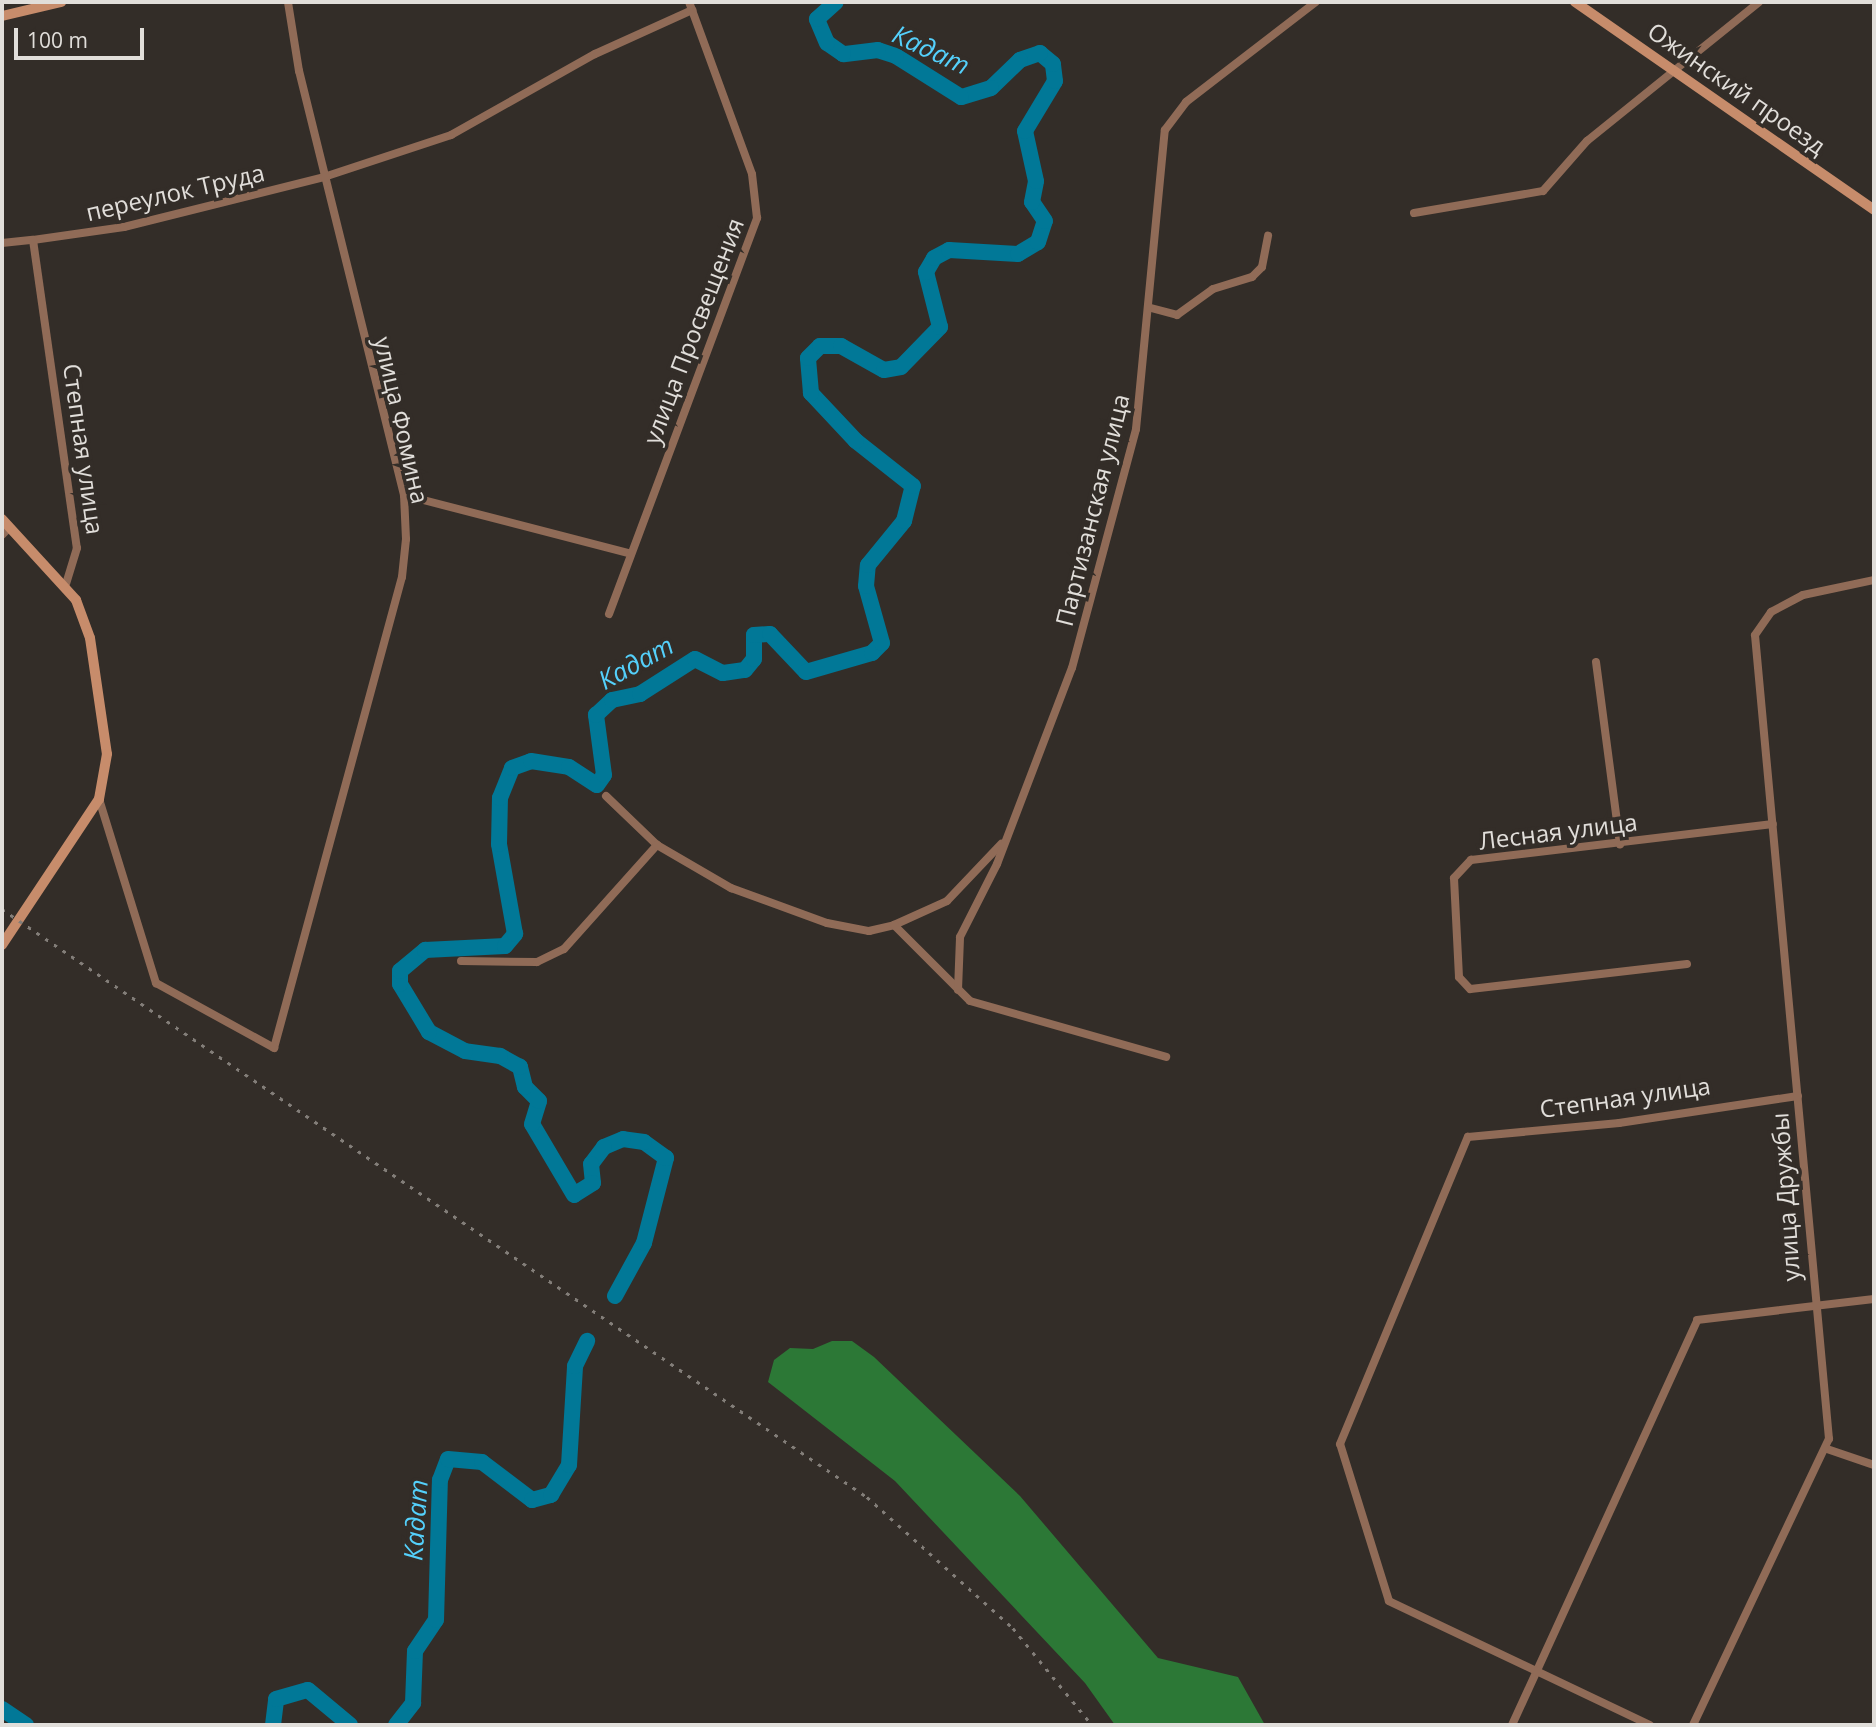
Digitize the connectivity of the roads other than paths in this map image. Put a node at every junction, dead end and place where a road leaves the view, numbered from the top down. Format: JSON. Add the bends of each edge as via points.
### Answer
{"nodes":[{"id":1,"x":61,"y":2,"type":"edge"},
{"id":2,"x":288,"y":2,"type":"edge"},
{"id":3,"x":1315,"y":2,"type":"edge"},
{"id":4,"x":1575,"y":2,"type":"edge"},
{"id":5,"x":1759,"y":2,"type":"edge"},
{"id":6,"x":690,"y":6,"type":"edge"},
{"id":7,"x":2,"y":16,"type":"edge"},
{"id":8,"x":1676,"y":68,"type":"junction"},
{"id":9,"x":324,"y":177,"type":"junction"},
{"id":10,"x":1874,"y":210,"type":"edge"},
{"id":11,"x":1414,"y":213,"type":"dead end"},
{"id":12,"x":1269,"y":236,"type":"dead end"},
{"id":13,"x":33,"y":240,"type":"junction"},
{"id":14,"x":2,"y":243,"type":"edge"},
{"id":15,"x":1151,"y":308,"type":"junction"},
{"id":16,"x":404,"y":495,"type":"junction"},
{"id":17,"x":5,"y":527,"type":"edge"},
{"id":18,"x":629,"y":553,"type":"junction"},
{"id":19,"x":1874,"y":580,"type":"edge"},
{"id":20,"x":66,"y":583,"type":"junction"},
{"id":21,"x":609,"y":614,"type":"dead end"},
{"id":22,"x":1596,"y":662,"type":"dead end"},
{"id":23,"x":606,"y":796,"type":"dead end"},
{"id":24,"x":99,"y":799,"type":"junction"},
{"id":25,"x":1773,"y":824,"type":"junction"},
{"id":26,"x":1003,"y":841,"type":"junction"},
{"id":27,"x":1620,"y":844,"type":"junction"},
{"id":28,"x":657,"y":845,"type":"junction"},
{"id":29,"x":894,"y":925,"type":"junction"},
{"id":30,"x":2,"y":945,"type":"edge"},
{"id":31,"x":461,"y":961,"type":"dead end"},
{"id":32,"x":1688,"y":964,"type":"dead end"},
{"id":33,"x":958,"y":990,"type":"junction"},
{"id":34,"x":1166,"y":1057,"type":"dead end"},
{"id":35,"x":1798,"y":1096,"type":"junction"},
{"id":36,"x":1874,"y":1298,"type":"edge"},
{"id":37,"x":1812,"y":1307,"type":"junction"},
{"id":38,"x":1827,"y":1450,"type":"junction"},
{"id":39,"x":1874,"y":1465,"type":"edge"},
{"id":40,"x":1538,"y":1673,"type":"junction"},
{"id":41,"x":1512,"y":1725,"type":"edge"},
{"id":42,"x":1650,"y":1725,"type":"edge"},
{"id":43,"x":1693,"y":1725,"type":"edge"}],
"edges":[{"from":1,"to":7,"type":"street"},
{"from":2,"to":9,"type":"street","name":"улица Фомина"},
{"from":3,"to":15,"type":"street","name":"Партизанская улица","via":[[1170,119],[1162,141]]},
{"from":4,"to":8,"type":"street","name":"Ожинский проезд"},
{"from":5,"to":8,"type":"street"},
{"from":6,"to":9,"type":"street","name":"переулок Труда","via":[[451,135]]},
{"from":6,"to":18,"type":"street","name":"улица Просвещения","via":[[752,174],[757,218]]},
{"from":8,"to":10,"type":"street","name":"Ожинский проезд"},
{"from":8,"to":11,"type":"street","via":[[1587,141],[1543,191]]},
{"from":9,"to":13,"type":"street","name":"переулок Труда","via":[[124,227]]},
{"from":9,"to":16,"type":"street","name":"улица Фомина"},
{"from":12,"to":15,"type":"street","via":[[1262,267],[1252,277],[1213,289],[1177,315]]},
{"from":13,"to":14,"type":"street"},
{"from":13,"to":20,"type":"street","name":"Степная улица","via":[[77,548]]},
{"from":15,"to":26,"type":"street","name":"Партизанская улица","via":[[1136,429],[1072,668]]},
{"from":16,"to":18,"type":"street"},
{"from":16,"to":24,"type":"street","name":"улица Фомина","via":[[402,576],[274,1048],[156,983]]},
{"from":17,"to":20,"type":"street"},
{"from":18,"to":21,"type":"street","name":"улица Просвещения"},
{"from":19,"to":25,"type":"street","name":"улица Дружбы","via":[[1803,595],[1771,612],[1755,635]]},
{"from":20,"to":24,"type":"street","via":[[90,638],[106,771]]},
{"from":22,"to":27,"type":"street"},
{"from":23,"to":28,"type":"street"},
{"from":24,"to":30,"type":"street"},
{"from":25,"to":27,"type":"street","name":"Лесная улица"},
{"from":25,"to":35,"type":"street","name":"улица Дружбы"},
{"from":26,"to":29,"type":"street","via":[[947,901]]},
{"from":26,"to":33,"type":"street","name":"Партизанская улица","via":[[960,937]]},
{"from":27,"to":32,"type":"street","name":"Лесная улица","via":[[1471,860],[1454,878],[1459,977],[1478,991]]},
{"from":28,"to":29,"type":"street","via":[[731,888],[827,923],[857,931]]},
{"from":28,"to":31,"type":"street","via":[[583,934],[557,953],[528,963]]},
{"from":29,"to":33,"type":"street"},
{"from":33,"to":34,"type":"street","via":[[980,1004]]},
{"from":35,"to":37,"type":"street","name":"улица Дружбы"},
{"from":35,"to":40,"type":"street","name":"Степная улица","via":[[1619,1123],[1468,1137],[1461,1145],[1339,1455],[1389,1601]]},
{"from":36,"to":37,"type":"street"},
{"from":37,"to":38,"type":"street","name":"улица Дружбы"},
{"from":37,"to":40,"type":"street","via":[[1697,1320]]},
{"from":38,"to":39,"type":"street"},
{"from":38,"to":43,"type":"street"},
{"from":40,"to":41,"type":"street"},
{"from":40,"to":42,"type":"street"}]}
